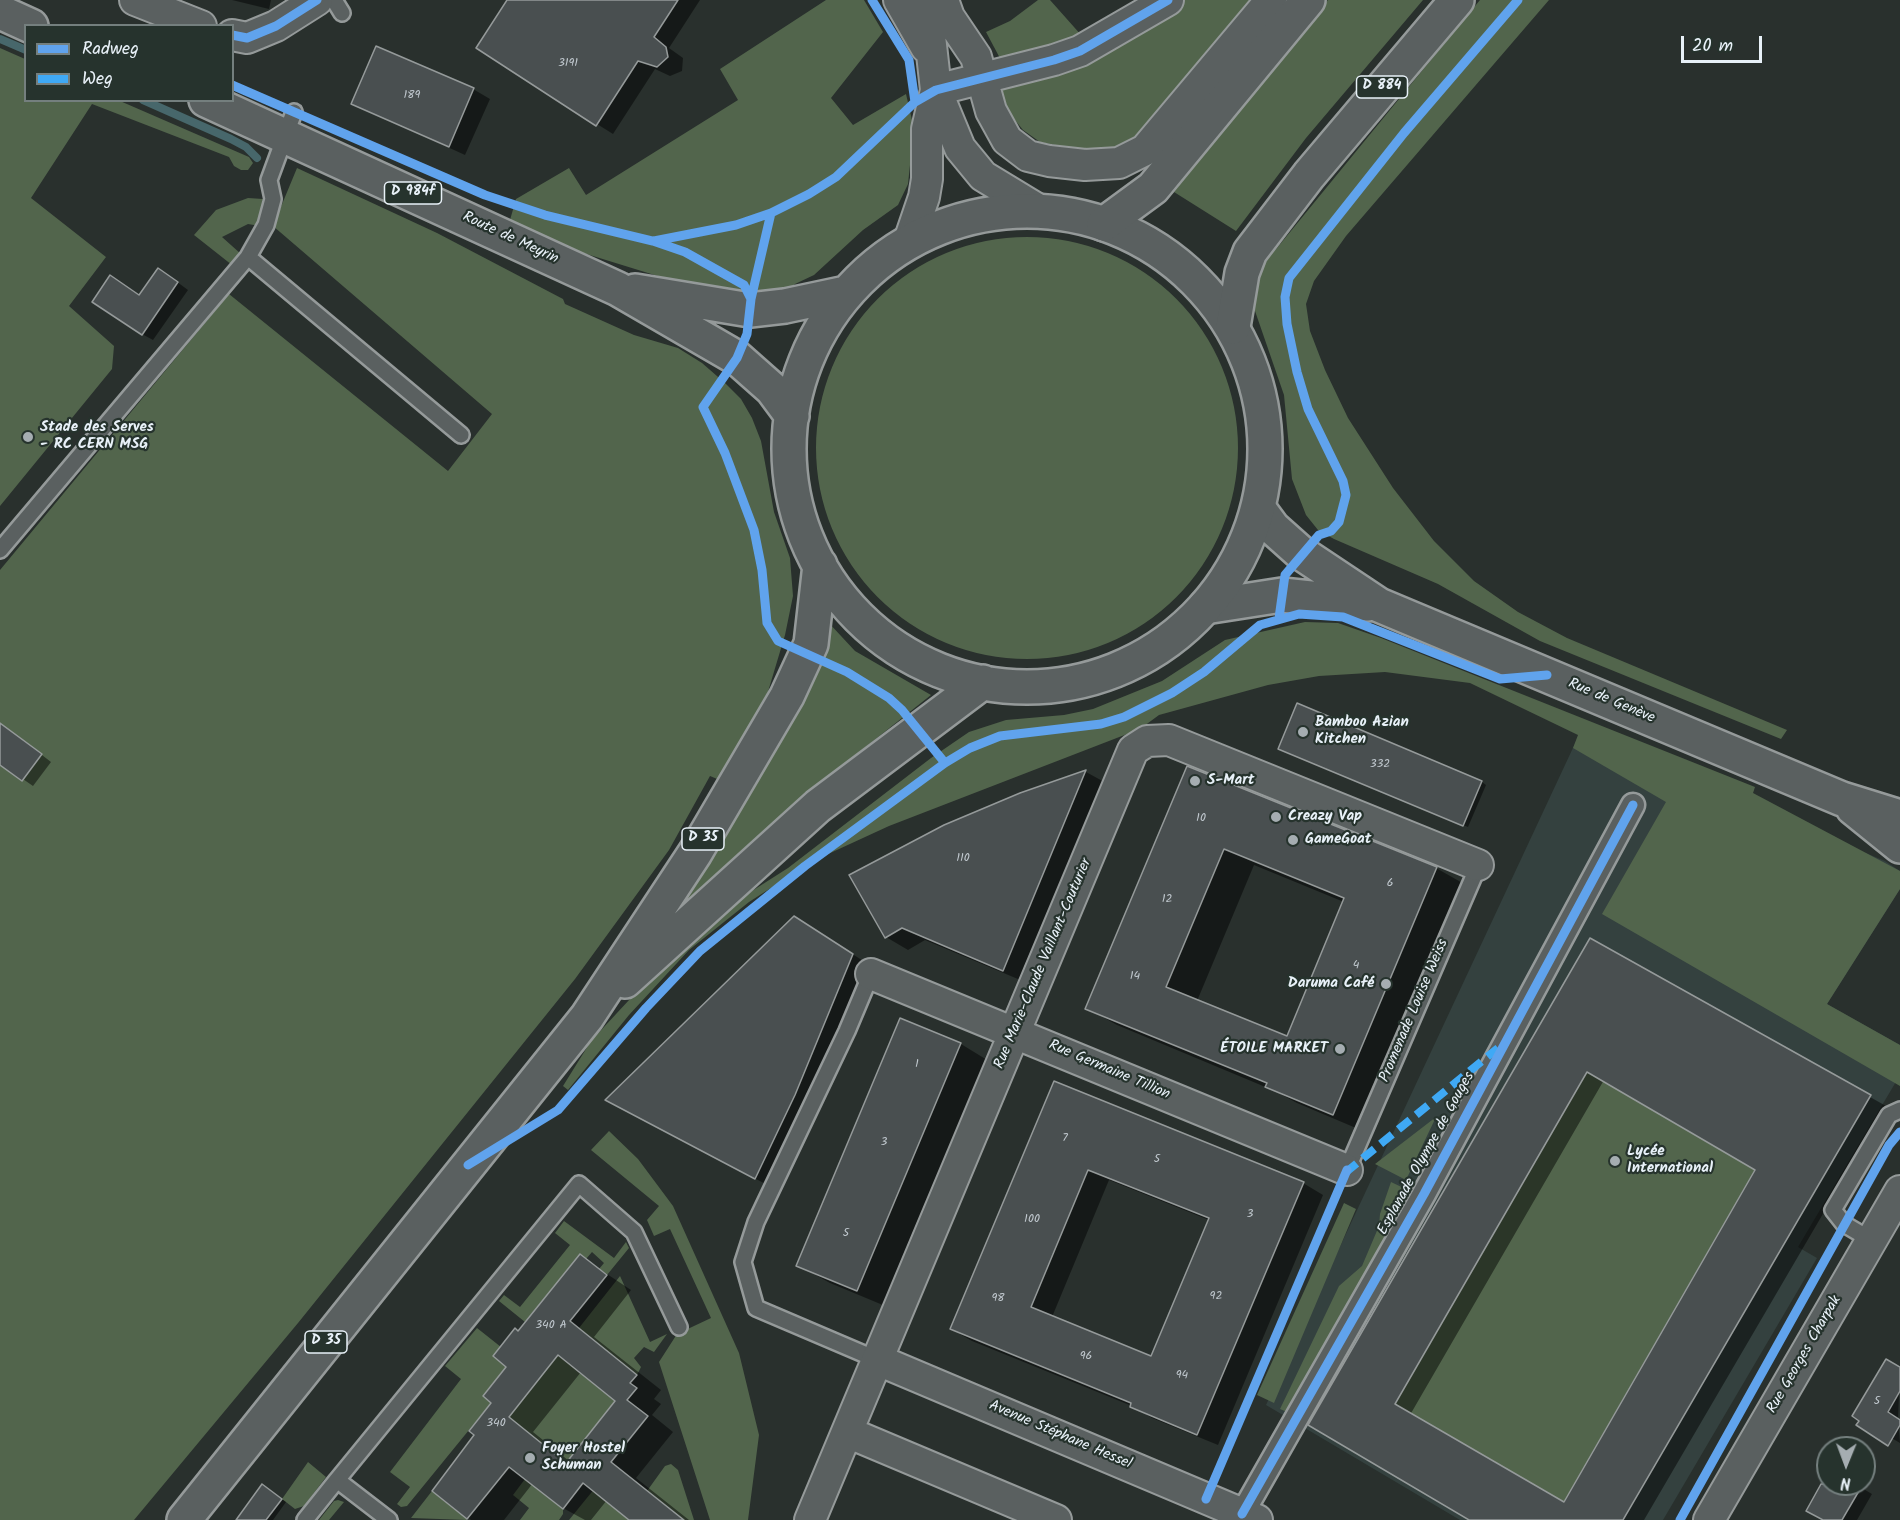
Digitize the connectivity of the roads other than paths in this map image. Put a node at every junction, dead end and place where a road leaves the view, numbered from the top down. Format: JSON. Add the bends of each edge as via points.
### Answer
{"nodes":[{"id":1,"x":135,"y":0,"type":"edge"},
{"id":2,"x":334,"y":0,"type":"edge"},
{"id":3,"x":899,"y":0,"type":"edge"},
{"id":4,"x":926,"y":0,"type":"edge"},
{"id":5,"x":943,"y":0,"type":"edge"},
{"id":6,"x":1168,"y":0,"type":"edge"},
{"id":7,"x":1271,"y":0,"type":"edge"},
{"id":8,"x":1308,"y":0,"type":"edge"},
{"id":9,"x":1457,"y":0,"type":"edge"},
{"id":10,"x":330,"y":7,"type":"edge"},
{"id":11,"x":0,"y":12,"type":"edge"},
{"id":12,"x":27,"y":24,"type":"edge"},
{"id":13,"x":196,"y":24,"type":"edge"},
{"id":14,"x":240,"y":36,"type":"edge"},
{"id":15,"x":933,"y":57,"type":"junction"},
{"id":16,"x":983,"y":78,"type":"junction"},
{"id":17,"x":936,"y":90,"type":"junction"},
{"id":18,"x":213,"y":102,"type":"edge"},
{"id":19,"x":289,"y":124,"type":"junction"},
{"id":20,"x":1044,"y":213,"type":"junction"},
{"id":21,"x":1104,"y":224,"type":"junction"},
{"id":22,"x":908,"y":244,"type":"junction"},
{"id":23,"x":248,"y":257,"type":"junction"},
{"id":24,"x":618,"y":289,"type":"junction"},
{"id":25,"x":846,"y":292,"type":"junction"},
{"id":26,"x":1233,"y":327,"type":"junction"},
{"id":27,"x":792,"y":416,"type":"junction"},
{"id":28,"x":461,"y":435,"type":"dead end"},
{"id":29,"x":1259,"y":509,"type":"junction"},
{"id":30,"x":0,"y":550,"type":"edge"},
{"id":31,"x":820,"y":565,"type":"junction"},
{"id":32,"x":1379,"y":605,"type":"junction"},
{"id":33,"x":1205,"y":607,"type":"junction"},
{"id":34,"x":983,"y":682,"type":"junction"},
{"id":35,"x":1842,"y":799,"type":"junction"},
{"id":36,"x":1633,"y":805,"type":"dead end"},
{"id":37,"x":1900,"y":818,"type":"edge"},
{"id":38,"x":1900,"y":846,"type":"edge"},
{"id":39,"x":1481,"y":859,"type":"joint"},
{"id":40,"x":871,"y":974,"type":"joint"},
{"id":41,"x":587,"y":1017,"type":"junction"},
{"id":42,"x":1016,"y":1032,"type":"junction"},
{"id":43,"x":1900,"y":1110,"type":"edge"},
{"id":44,"x":1347,"y":1170,"type":"joint"},
{"id":45,"x":1900,"y":1191,"type":"edge"},
{"id":46,"x":1871,"y":1240,"type":"junction"},
{"id":47,"x":679,"y":1327,"type":"dead end"},
{"id":48,"x":878,"y":1360,"type":"junction"},
{"id":49,"x":848,"y":1432,"type":"junction"},
{"id":50,"x":337,"y":1480,"type":"junction"},
{"id":51,"x":1246,"y":1518,"type":"edge"},
{"id":52,"x":184,"y":1520,"type":"edge"},
{"id":53,"x":305,"y":1520,"type":"edge"},
{"id":54,"x":389,"y":1520,"type":"edge"},
{"id":55,"x":810,"y":1520,"type":"edge"},
{"id":56,"x":1056,"y":1520,"type":"edge"},
{"id":57,"x":1709,"y":1520,"type":"edge"}],
"edges":[{"from":1,"to":13,"type":"street"},
{"from":2,"to":10,"type":"lane"},
{"from":3,"to":15,"type":"street"},
{"from":4,"to":15,"type":"street"},
{"from":5,"to":16,"type":"street","via":[[976,57]]},
{"from":6,"to":16,"type":"street","via":[[1080,51]]},
{"from":7,"to":16,"type":"street","via":[[1145,150],[1119,163],[1049,161],[1016,149],[991,111]]},
{"from":8,"to":21,"type":"main road","via":[[1153,188]]},
{"from":9,"to":26,"type":"main road","number":"D 884","via":[[1302,183],[1250,252],[1242,273]]},
{"from":10,"to":14,"type":"street"},
{"from":11,"to":12,"type":"main road"},
{"from":15,"to":17,"type":"street"},
{"from":16,"to":17,"type":"street"},
{"from":17,"to":20,"type":"street","via":[[953,134],[975,168]]},
{"from":17,"to":22,"type":"street","via":[[927,129],[924,197]]},
{"from":18,"to":19,"type":"main road","name":"Route de Meyrin","number":"D 984f"},
{"from":19,"to":23,"type":"lane","via":[[269,180],[273,200],[266,225]]},
{"from":19,"to":24,"type":"main road","name":"Route de Meyrin","number":"D 984f"},
{"from":20,"to":21,"type":"main road"},
{"from":20,"to":22,"type":"main road","via":[[981,217]]},
{"from":21,"to":26,"type":"main road","via":[[1134,237],[1181,267]]},
{"from":22,"to":25,"type":"main road","via":[[883,259]]},
{"from":23,"to":28,"type":"lane"},
{"from":23,"to":30,"type":"lane"},
{"from":24,"to":25,"type":"main road","name":"Route de Meyrin","number":"D 984f","via":[[750,310]]},
{"from":24,"to":27,"type":"main road","name":"Route de Meyrin","number":"D 984f","via":[[737,358],[772,389]]},
{"from":25,"to":27,"type":"main road","via":[[809,354],[796,390]]},
{"from":26,"to":29,"type":"main road","via":[[1252,370],[1262,412],[1265,446]]},
{"from":27,"to":31,"type":"main road","via":[[790,459],[794,491],[807,538]]},
{"from":29,"to":32,"type":"main road","name":"Rue de Genève","via":[[1300,553]]},
{"from":29,"to":33,"type":"main road","via":[[1238,562]]},
{"from":31,"to":34,"type":"main road","via":[[849,607],[885,641],[931,666]]},
{"from":31,"to":41,"type":"main road","number":"D 35","via":[[811,644],[787,696],[695,853]]},
{"from":32,"to":33,"type":"main road","name":"Rue de Genève","via":[[1282,595]]},
{"from":32,"to":35,"type":"main road","name":"Rue de Genève"},
{"from":33,"to":34,"type":"main road","via":[[1158,647],[1088,678],[1042,686]]},
{"from":34,"to":41,"type":"main road","number":"D 35","via":[[818,806]]},
{"from":35,"to":37,"type":"main road","name":"Rue de Genève"},
{"from":35,"to":38,"type":"main road","name":"Rue de Genève"},
{"from":36,"to":51,"type":"street","name":"Esplanade Olympe de Gouges"},
{"from":39,"to":42,"type":"street","name":"Rue Marie-Claude Vaillant-Couturier","via":[[1169,740],[1147,741],[1133,750]]},
{"from":39,"to":44,"type":"lane","name":"Promenade Louise Weiss"},
{"from":40,"to":42,"type":"street","name":"Rue Germaine Tillion"},
{"from":40,"to":48,"type":"lane","via":[[756,1222],[743,1262],[756,1308]]},
{"from":41,"to":52,"type":"main road","number":"D 35"},
{"from":42,"to":44,"type":"street","name":"Rue Germaine Tillion"},
{"from":42,"to":48,"type":"street","name":"Rue Marie-Claude Vaillant-Couturier"},
{"from":43,"to":46,"type":"lane","via":[[1889,1114],[1833,1210],[1844,1224]]},
{"from":45,"to":46,"type":"street","name":"Rue Georges Charpak"},
{"from":46,"to":57,"type":"street","name":"Rue Georges Charpak"},
{"from":47,"to":50,"type":"lane","via":[[634,1232],[579,1184]]},
{"from":48,"to":49,"type":"street","name":"Rue Marie-Claude Vaillant-Couturier"},
{"from":48,"to":51,"type":"street","name":"Avenue Stéphane Hessel"},
{"from":49,"to":55,"type":"street","name":"Rue Marie-Claude Vaillant-Couturier"},
{"from":49,"to":56,"type":"street"},
{"from":50,"to":53,"type":"lane"},
{"from":50,"to":54,"type":"lane"}]}
